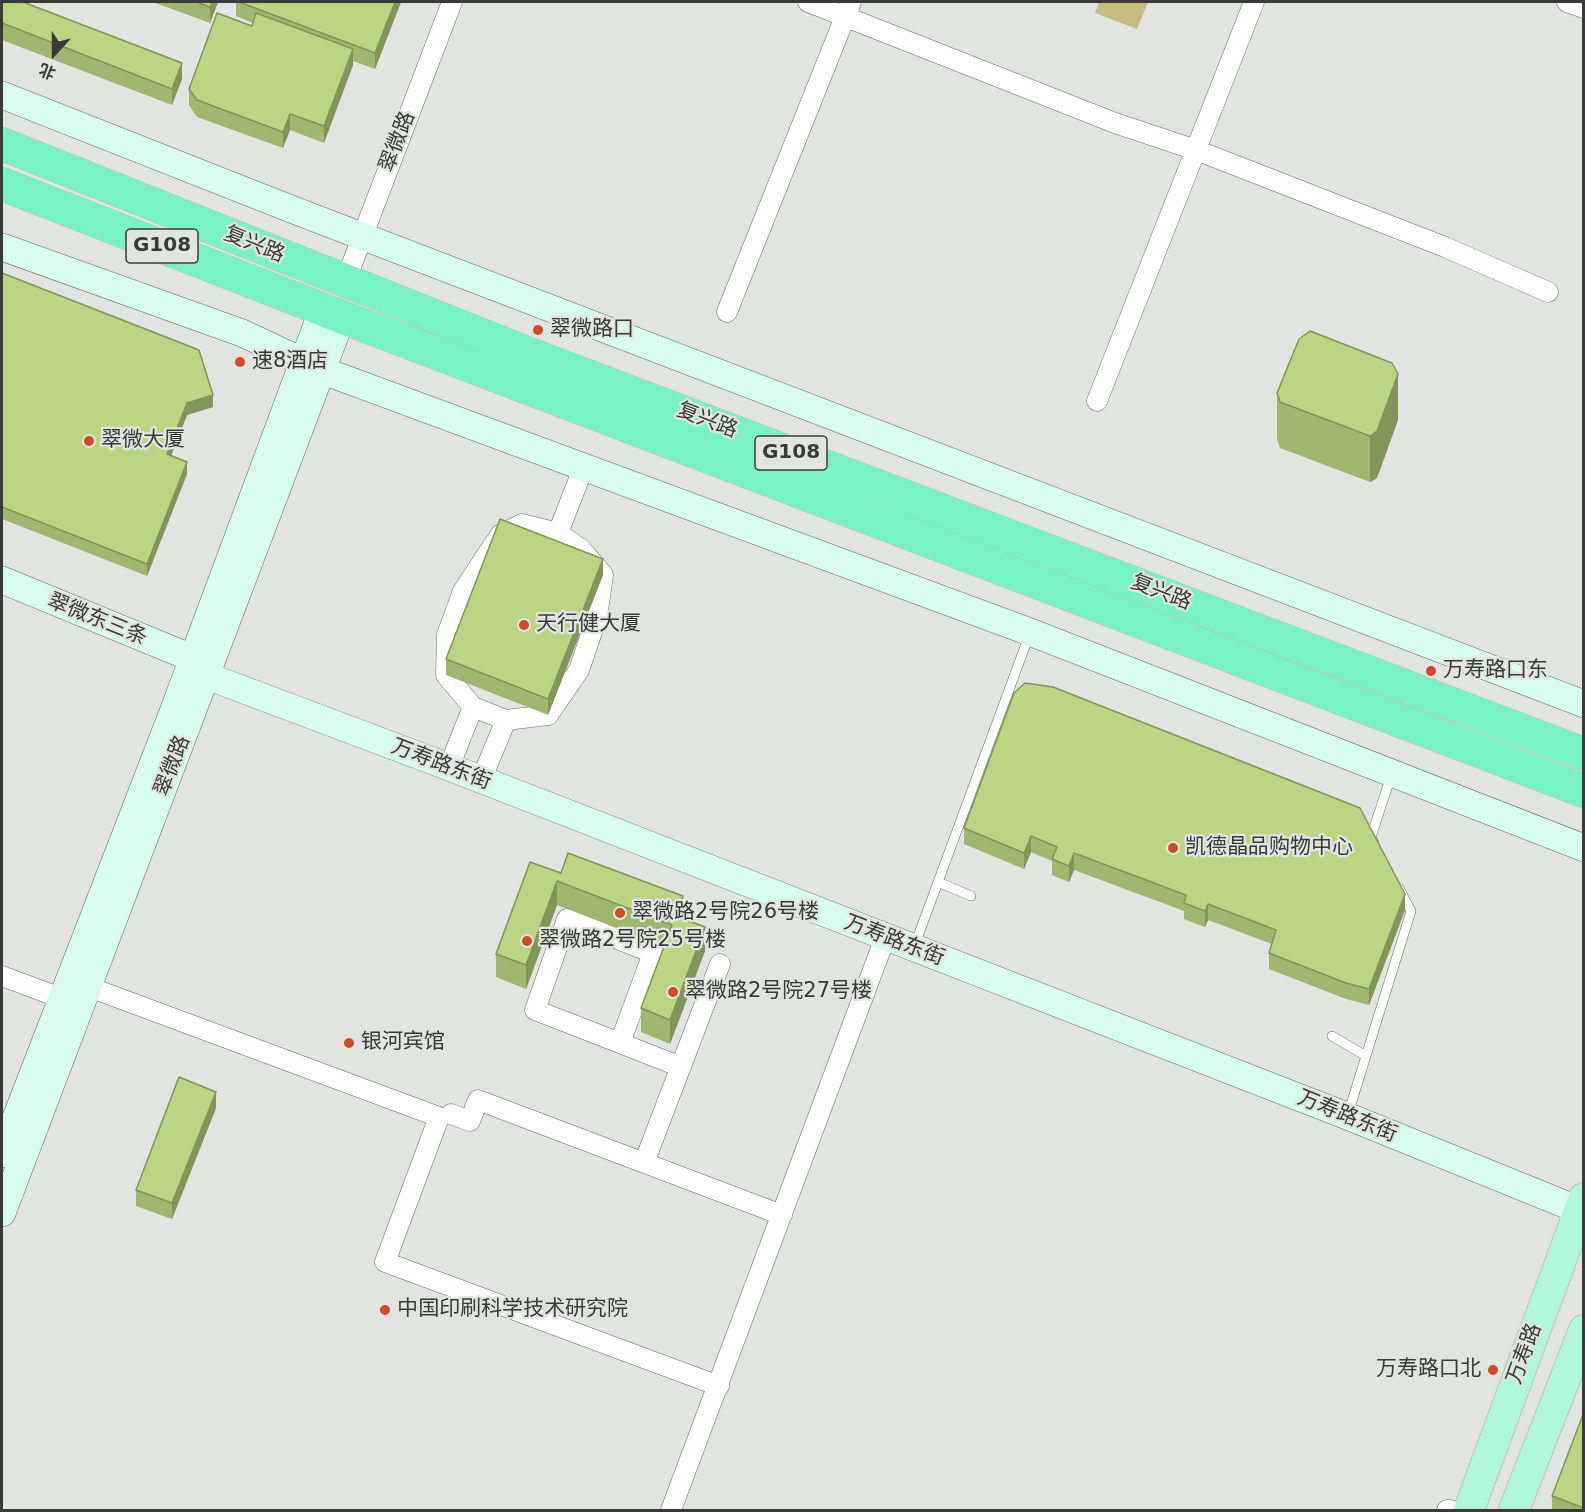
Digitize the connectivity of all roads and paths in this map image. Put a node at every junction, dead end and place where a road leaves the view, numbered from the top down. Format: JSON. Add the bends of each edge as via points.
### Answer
{"nodes":[{"id":1,"x":452,"y":2,"type":"edge"},
{"id":2,"x":808,"y":2,"type":"edge"},
{"id":3,"x":1254,"y":2,"type":"edge"},
{"id":4,"x":1567,"y":2,"type":"edge"},
{"id":5,"x":1584,"y":8,"type":"edge"},
{"id":6,"x":848,"y":9,"type":"edge"},
{"id":7,"x":2,"y":95,"type":"edge"},
{"id":8,"x":2,"y":144,"type":"edge"},
{"id":9,"x":1196,"y":150,"type":"junction"},
{"id":10,"x":2,"y":184,"type":"edge"},
{"id":11,"x":362,"y":236,"type":"junction"},
{"id":12,"x":2,"y":247,"type":"edge"},
{"id":13,"x":345,"y":282,"type":"junction"},
{"id":14,"x":1548,"y":292,"type":"dead end"},
{"id":15,"x":727,"y":312,"type":"dead end"},
{"id":16,"x":333,"y":313,"type":"junction"},
{"id":17,"x":313,"y":365,"type":"junction"},
{"id":18,"x":1097,"y":401,"type":"dead end"},
{"id":19,"x":584,"y":466,"type":"junction"},
{"id":20,"x":558,"y":533,"type":"junction"},
{"id":21,"x":2,"y":580,"type":"edge"},
{"id":22,"x":1030,"y":632,"type":"junction"},
{"id":23,"x":200,"y":667,"type":"junction"},
{"id":24,"x":1584,"y":704,"type":"edge"},
{"id":25,"x":473,"y":707,"type":"junction"},
{"id":26,"x":506,"y":720,"type":"junction"},
{"id":27,"x":1584,"y":754,"type":"edge"},
{"id":28,"x":448,"y":767,"type":"junction"},
{"id":29,"x":1392,"y":773,"type":"junction"},
{"id":30,"x":481,"y":780,"type":"junction"},
{"id":31,"x":1584,"y":791,"type":"edge"},
{"id":32,"x":1584,"y":848,"type":"edge"},
{"id":33,"x":1381,"y":855,"type":"edge"},
{"id":34,"x":938,"y":882,"type":"junction"},
{"id":35,"x":1396,"y":883,"type":"edge"},
{"id":36,"x":971,"y":896,"type":"dead end"},
{"id":37,"x":885,"y":938,"type":"junction"},
{"id":38,"x":913,"y":949,"type":"junction"},
{"id":39,"x":720,"y":964,"type":"dead end"},
{"id":40,"x":2,"y":976,"type":"edge"},
{"id":41,"x":89,"y":987,"type":"junction"},
{"id":42,"x":61,"y":999,"type":"junction"},
{"id":43,"x":1332,"y":1036,"type":"dead end"},
{"id":44,"x":620,"y":1043,"type":"junction"},
{"id":45,"x":1366,"y":1056,"type":"junction"},
{"id":46,"x":681,"y":1067,"type":"junction"},
{"id":47,"x":451,"y":1114,"type":"dead end"},
{"id":48,"x":1347,"y":1116,"type":"junction"},
{"id":49,"x":2,"y":1154,"type":"edge"},
{"id":50,"x":644,"y":1163,"type":"junction"},
{"id":51,"x":1581,"y":1204,"type":"edge"},
{"id":52,"x":2,"y":1213,"type":"edge"},
{"id":53,"x":782,"y":1215,"type":"junction"},
{"id":54,"x":1542,"y":1306,"type":"junction"},
{"id":55,"x":1584,"y":1330,"type":"edge"},
{"id":56,"x":719,"y":1386,"type":"junction"},
{"id":57,"x":671,"y":1510,"type":"edge"},
{"id":58,"x":1455,"y":1510,"type":"edge"},
{"id":59,"x":1488,"y":1510,"type":"edge"},
{"id":60,"x":1514,"y":1510,"type":"edge"}],
"edges":[{"from":1,"to":11,"type":"street","name":"翠微路"},
{"from":2,"to":6,"type":"street"},
{"from":3,"to":9,"type":"street"},
{"from":4,"to":5,"type":"street"},
{"from":6,"to":9,"type":"street","via":[[1115,123]]},
{"from":6,"to":15,"type":"street"},
{"from":7,"to":11,"type":"street"},
{"from":8,"to":13,"type":"highway","name":"复兴路","number":"G108"},
{"from":9,"to":14,"type":"street","via":[[1445,247]]},
{"from":9,"to":18,"type":"street"},
{"from":10,"to":16,"type":"highway","name":"复兴路","number":"G108"},
{"from":11,"to":13,"type":"street","name":"翠微路"},
{"from":11,"to":24,"type":"street"},
{"from":12,"to":17,"type":"street","via":[[242,333]]},
{"from":13,"to":27,"type":"highway","name":"复兴路","number":"G108"},
{"from":16,"to":17,"type":"street","name":"翠微路"},
{"from":16,"to":31,"type":"highway","name":"复兴路","number":"G108"},
{"from":17,"to":19,"type":"street"},
{"from":17,"to":23,"type":"street","name":"翠微路"},
{"from":19,"to":20,"type":"street"},
{"from":19,"to":22,"type":"street"},
{"from":20,"to":25,"type":"street","via":[[522,524],[500,535],[463,591],[447,636],[446,675]]},
{"from":20,"to":26,"type":"street","via":[[581,549],[603,575],[597,617],[579,670],[548,715]]},
{"from":21,"to":23,"type":"street","name":"翠微东三条"},
{"from":22,"to":29,"type":"street"},
{"from":22,"to":34,"type":"lane"},
{"from":23,"to":28,"type":"street","name":"万寿路东街"},
{"from":23,"to":41,"type":"street","name":"翠微路"},
{"from":23,"to":42,"type":"street","name":"翠微路"},
{"from":25,"to":26,"type":"street"},
{"from":25,"to":28,"type":"street"},
{"from":26,"to":30,"type":"street"},
{"from":28,"to":30,"type":"street","name":"万寿路东街"},
{"from":29,"to":32,"type":"street"},
{"from":29,"to":33,"type":"lane","via":[[1371,837]]},
{"from":30,"to":37,"type":"street","name":"万寿路东街"},
{"from":34,"to":36,"type":"lane"},
{"from":34,"to":38,"type":"lane"},
{"from":35,"to":45,"type":"lane","via":[[1411,911]]},
{"from":37,"to":38,"type":"street","name":"万寿路东街"},
{"from":37,"to":53,"type":"street"},
{"from":38,"to":48,"type":"street","name":"万寿路东街"},
{"from":39,"to":46,"type":"street"},
{"from":40,"to":42,"type":"street"},
{"from":41,"to":52,"type":"street","name":"翠微路"},
{"from":41,"to":56,"type":"street","via":[[439,1117],[385,1262]]},
{"from":42,"to":49,"type":"street","name":"翠微路"},
{"from":43,"to":45,"type":"lane"},
{"from":44,"to":44,"type":"street","via":[[535,1010],[567,919],[653,953]]},
{"from":44,"to":46,"type":"street"},
{"from":45,"to":48,"type":"lane"},
{"from":46,"to":50,"type":"street"},
{"from":47,"to":50,"type":"street","via":[[470,1121],[478,1100]]},
{"from":48,"to":51,"type":"street","name":"万寿路东街"},
{"from":50,"to":53,"type":"street"},
{"from":51,"to":54,"type":"main road","name":"万寿路"},
{"from":53,"to":56,"type":"street"},
{"from":54,"to":58,"type":"main road","name":"万寿路"},
{"from":54,"to":59,"type":"main road","via":[[1531,1393]]},
{"from":55,"to":60,"type":"main road"},
{"from":56,"to":57,"type":"street"}]}
